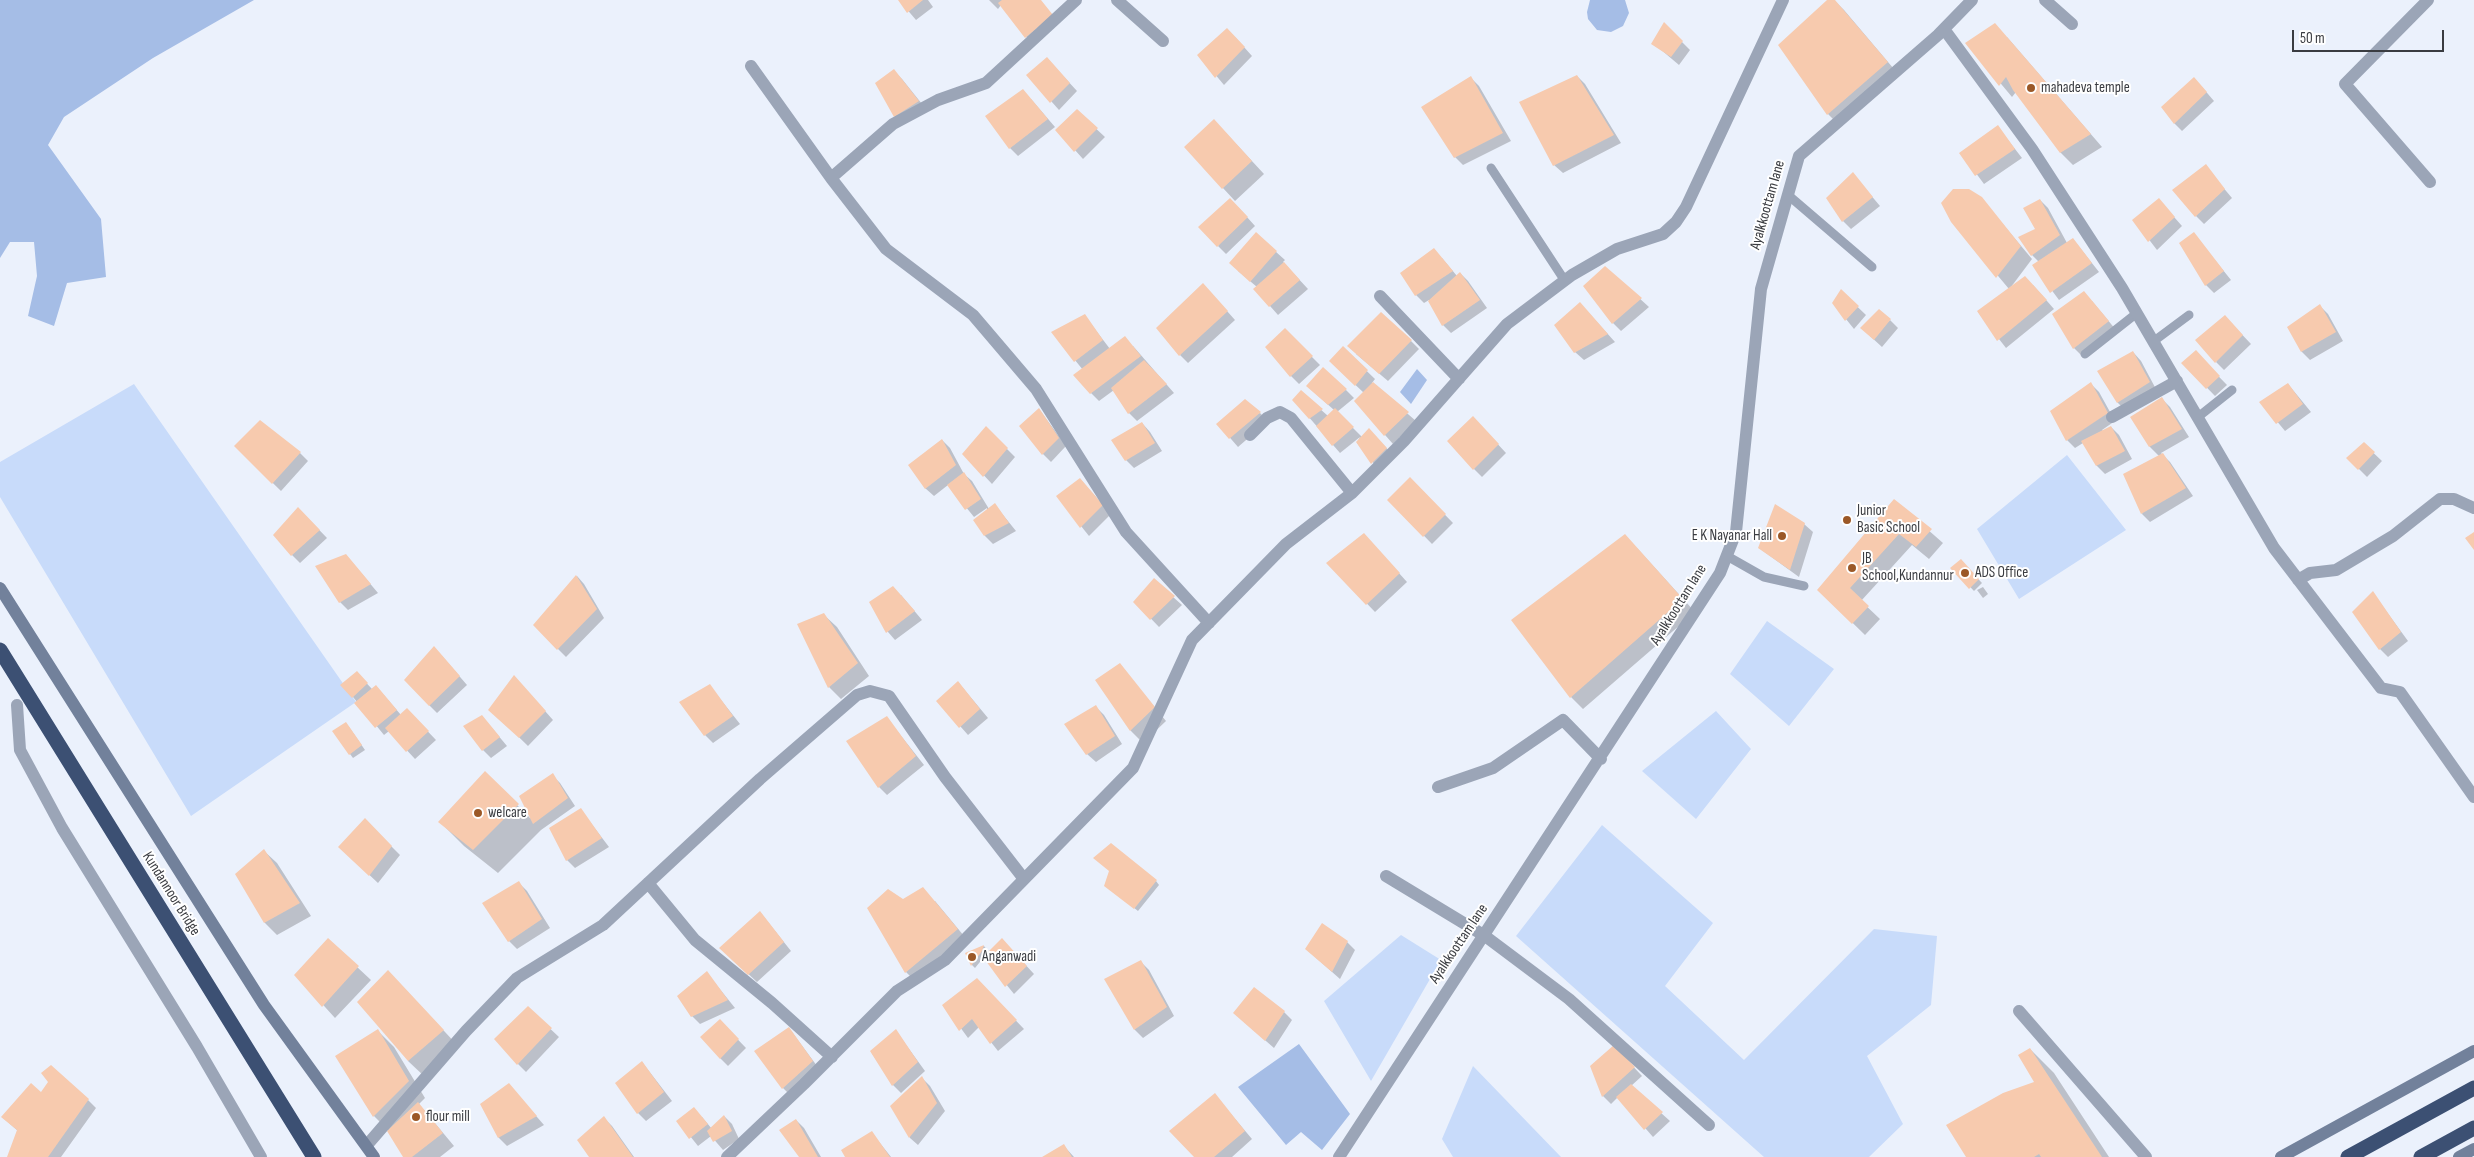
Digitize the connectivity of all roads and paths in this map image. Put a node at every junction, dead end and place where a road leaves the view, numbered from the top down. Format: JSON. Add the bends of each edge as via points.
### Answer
{"nodes":[{"id":1,"x":1076,"y":0,"type":"edge"},
{"id":2,"x":1117,"y":0,"type":"edge"},
{"id":3,"x":1783,"y":0,"type":"edge"},
{"id":4,"x":1972,"y":0,"type":"edge"},
{"id":5,"x":2045,"y":0,"type":"edge"},
{"id":6,"x":2428,"y":0,"type":"edge"},
{"id":7,"x":2072,"y":24,"type":"dead end"},
{"id":8,"x":1944,"y":28,"type":"junction"},
{"id":9,"x":1163,"y":41,"type":"dead end"},
{"id":10,"x":751,"y":66,"type":"dead end"},
{"id":11,"x":1491,"y":168,"type":"dead end"},
{"id":12,"x":831,"y":178,"type":"junction"},
{"id":13,"x":2430,"y":182,"type":"dead end"},
{"id":14,"x":1788,"y":195,"type":"junction"},
{"id":15,"x":1872,"y":267,"type":"dead end"},
{"id":16,"x":1565,"y":281,"type":"junction"},
{"id":17,"x":1380,"y":296,"type":"dead end"},
{"id":18,"x":2137,"y":313,"type":"junction"},
{"id":19,"x":2189,"y":315,"type":"dead end"},
{"id":20,"x":2154,"y":341,"type":"junction"},
{"id":21,"x":2085,"y":354,"type":"dead end"},
{"id":22,"x":1459,"y":379,"type":"junction"},
{"id":23,"x":2177,"y":381,"type":"junction"},
{"id":24,"x":2232,"y":390,"type":"dead end"},
{"id":25,"x":2112,"y":416,"type":"dead end"},
{"id":26,"x":2198,"y":417,"type":"junction"},
{"id":27,"x":1250,"y":435,"type":"dead end"},
{"id":28,"x":1352,"y":494,"type":"junction"},
{"id":29,"x":2474,"y":508,"type":"edge"},
{"id":30,"x":1727,"y":556,"type":"junction"},
{"id":31,"x":2298,"y":580,"type":"junction"},
{"id":32,"x":1804,"y":586,"type":"dead end"},
{"id":33,"x":0,"y":588,"type":"edge"},
{"id":34,"x":1209,"y":623,"type":"junction"},
{"id":35,"x":0,"y":650,"type":"edge"},
{"id":36,"x":17,"y":705,"type":"dead end"},
{"id":37,"x":1601,"y":759,"type":"junction"},
{"id":38,"x":1438,"y":787,"type":"dead end"},
{"id":39,"x":2474,"y":797,"type":"edge"},
{"id":40,"x":1386,"y":876,"type":"dead end"},
{"id":41,"x":1024,"y":879,"type":"junction"},
{"id":42,"x":648,"y":883,"type":"junction"},
{"id":43,"x":1485,"y":936,"type":"junction"},
{"id":44,"x":2019,"y":1011,"type":"dead end"},
{"id":45,"x":2474,"y":1051,"type":"edge"},
{"id":46,"x":832,"y":1057,"type":"junction"},
{"id":47,"x":2474,"y":1088,"type":"edge"},
{"id":48,"x":1709,"y":1125,"type":"dead end"},
{"id":49,"x":2474,"y":1128,"type":"edge"},
{"id":50,"x":367,"y":1145,"type":"junction"},
{"id":51,"x":2474,"y":1149,"type":"edge"},
{"id":52,"x":261,"y":1157,"type":"edge"},
{"id":53,"x":314,"y":1157,"type":"edge"},
{"id":54,"x":374,"y":1157,"type":"edge"},
{"id":55,"x":727,"y":1157,"type":"edge"},
{"id":56,"x":1339,"y":1157,"type":"edge"},
{"id":57,"x":2146,"y":1157,"type":"edge"},
{"id":58,"x":2281,"y":1157,"type":"edge"},
{"id":59,"x":2348,"y":1157,"type":"edge"},
{"id":60,"x":2421,"y":1157,"type":"edge"},
{"id":61,"x":2459,"y":1157,"type":"edge"}],
"edges":[{"from":1,"to":12,"type":"street","via":[[986,83],[938,100],[893,124]]},
{"from":2,"to":9,"type":"street"},
{"from":3,"to":16,"type":"street","via":[[1676,222],[1663,234],[1617,249]]},
{"from":4,"to":8,"type":"street","name":"Ayalkkoottam lane"},
{"from":5,"to":7,"type":"street"},
{"from":6,"to":13,"type":"street","via":[[2345,84]]},
{"from":8,"to":14,"type":"street","name":"Ayalkkoottam lane","via":[[1799,156]]},
{"from":8,"to":18,"type":"street","via":[[2032,149]]},
{"from":10,"to":12,"type":"street"},
{"from":11,"to":16,"type":"lane"},
{"from":12,"to":34,"type":"street","via":[[886,249],[973,315],[1030,381],[1126,532]]},
{"from":14,"to":15,"type":"lane"},
{"from":14,"to":30,"type":"street","name":"Ayalkkoottam lane","via":[[1761,289],[1736,532]]},
{"from":16,"to":22,"type":"street","via":[[1507,324]]},
{"from":17,"to":22,"type":"street"},
{"from":18,"to":20,"type":"street"},
{"from":18,"to":21,"type":"lane"},
{"from":19,"to":20,"type":"lane"},
{"from":20,"to":23,"type":"street"},
{"from":22,"to":28,"type":"street"},
{"from":23,"to":25,"type":"street"},
{"from":23,"to":26,"type":"street"},
{"from":24,"to":26,"type":"lane"},
{"from":26,"to":31,"type":"street","via":[[2274,548]]},
{"from":27,"to":28,"type":"street","via":[[1267,418],[1280,412],[1291,418]]},
{"from":28,"to":34,"type":"street","via":[[1286,544]]},
{"from":29,"to":31,"type":"street","via":[[2454,499],[2440,499],[2393,536],[2336,570],[2310,573]]},
{"from":30,"to":32,"type":"lane","via":[[1764,577]]},
{"from":30,"to":37,"type":"street","name":"Ayalkkoottam lane","via":[[1720,573]]},
{"from":31,"to":39,"type":"street","via":[[2381,688],[2400,692]]},
{"from":33,"to":50,"type":"street","via":[[264,1005]]},
{"from":34,"to":41,"type":"street","via":[[1192,640],[1133,768]]},
{"from":35,"to":53,"type":"highway","name":"Kundannoor Bridge"},
{"from":36,"to":52,"type":"street","via":[[20,750],[24,759],[62,828]]},
{"from":37,"to":38,"type":"street","via":[[1563,720],[1493,768]]},
{"from":37,"to":43,"type":"street","name":"Ayalkkoottam lane"},
{"from":40,"to":43,"type":"street"},
{"from":41,"to":42,"type":"street","via":[[945,777],[889,696],[870,691],[857,695]]},
{"from":41,"to":46,"type":"street","via":[[945,960],[897,991]]},
{"from":42,"to":46,"type":"street","via":[[695,940],[772,1002]]},
{"from":42,"to":50,"type":"street","via":[[603,925],[517,978],[466,1031]]},
{"from":43,"to":48,"type":"street","via":[[1568,999]]},
{"from":43,"to":56,"type":"street","name":"Ayalkkoottam lane"},
{"from":44,"to":57,"type":"street"},
{"from":45,"to":58,"type":"street"},
{"from":46,"to":55,"type":"street"},
{"from":47,"to":59,"type":"highway"},
{"from":49,"to":60,"type":"highway"},
{"from":50,"to":54,"type":"street"},
{"from":51,"to":61,"type":"street"}]}
